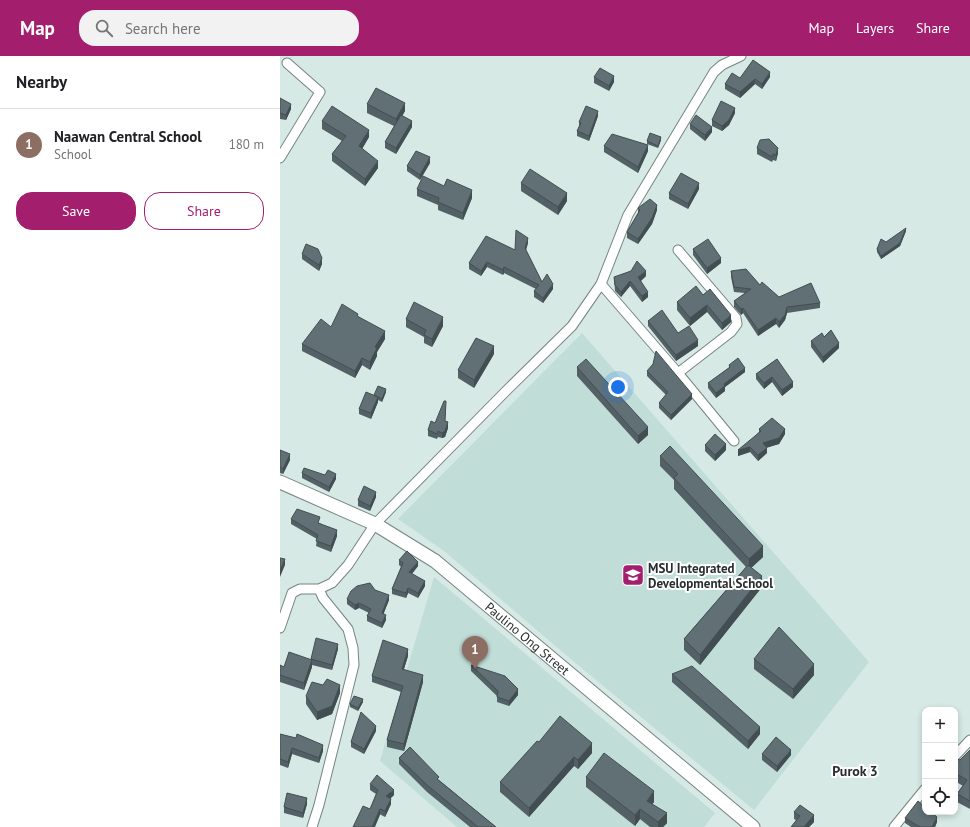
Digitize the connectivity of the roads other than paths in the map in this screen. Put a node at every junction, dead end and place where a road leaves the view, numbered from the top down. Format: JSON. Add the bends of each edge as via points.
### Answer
{"nodes":[{"id":1,"x":741,"y":56,"type":"edge"},
{"id":2,"x":287,"y":63,"type":"dead end"},
{"id":3,"x":280,"y":158,"type":"edge"},
{"id":4,"x":678,"y":250,"type":"dead end"},
{"id":5,"x":601,"y":284,"type":"junction"},
{"id":6,"x":678,"y":373,"type":"junction"},
{"id":7,"x":734,"y":441,"type":"dead end"},
{"id":8,"x":280,"y":482,"type":"edge"},
{"id":9,"x":375,"y":524,"type":"junction"},
{"id":10,"x":318,"y":589,"type":"junction"},
{"id":11,"x":280,"y":628,"type":"edge"},
{"id":12,"x":970,"y":740,"type":"edge"},
{"id":13,"x":958,"y":753,"type":"edge"},
{"id":14,"x":922,"y":793,"type":"edge"},
{"id":15,"x":312,"y":827,"type":"edge"},
{"id":16,"x":753,"y":827,"type":"edge"},
{"id":17,"x":894,"y":827,"type":"edge"}],
"edges":[{"from":1,"to":5,"type":"street","via":[[714,72],[628,215]]},
{"from":2,"to":3,"type":"street","via":[[320,92]]},
{"from":4,"to":6,"type":"street","via":[[736,318],[737,324],[731,332]]},
{"from":5,"to":6,"type":"street"},
{"from":5,"to":9,"type":"street","via":[[568,330]]},
{"from":6,"to":7,"type":"street"},
{"from":8,"to":9,"type":"street","name":"Paulino Ong Street"},
{"from":9,"to":10,"type":"street","via":[[341,573],[332,583]]},
{"from":9,"to":16,"type":"street","name":"Paulino Ong Street","via":[[436,562]]},
{"from":10,"to":11,"type":"street","via":[[300,589],[292,593]]},
{"from":10,"to":15,"type":"street","via":[[348,629],[354,666]]},
{"from":12,"to":13,"type":"street"},
{"from":14,"to":17,"type":"street"}]}
